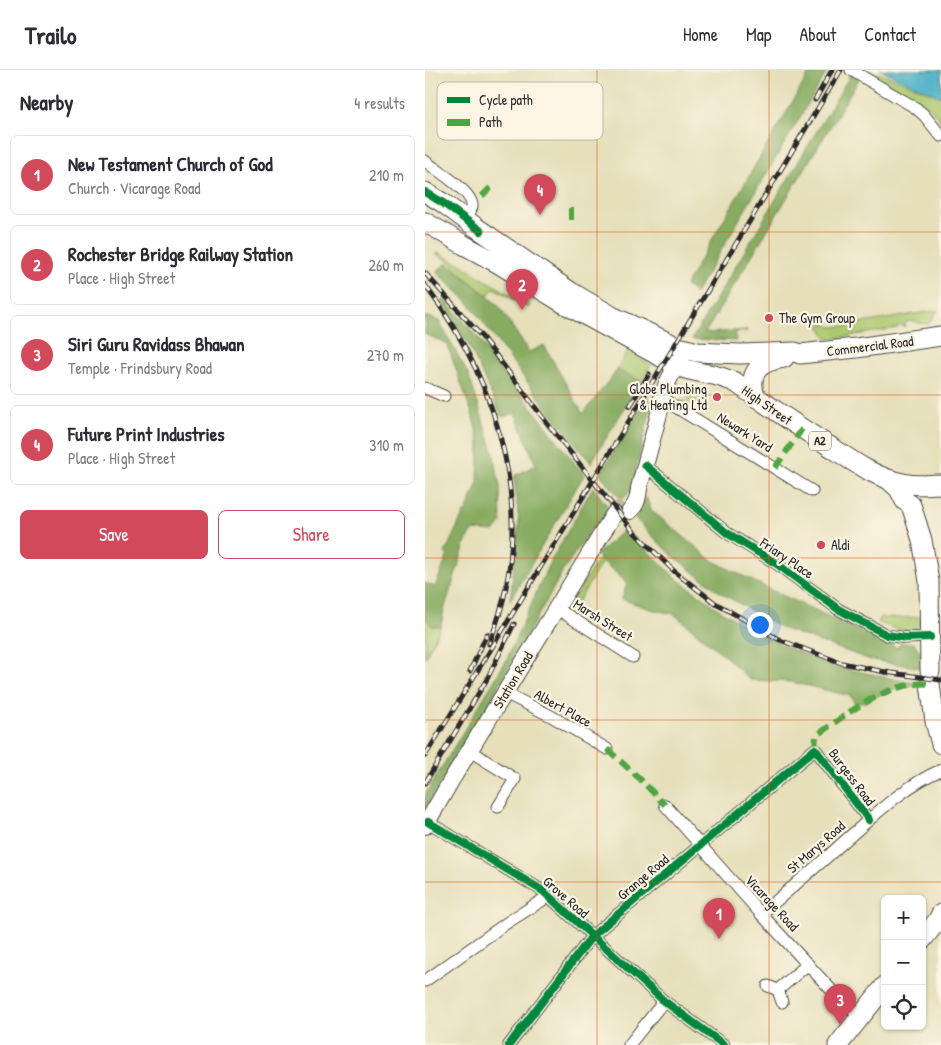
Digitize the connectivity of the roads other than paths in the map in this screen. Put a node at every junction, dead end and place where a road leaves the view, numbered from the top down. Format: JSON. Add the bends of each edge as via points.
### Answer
{"nodes":[{"id":1,"x":851,"y":70,"type":"edge"},
{"id":2,"x":941,"y":136,"type":"edge"},
{"id":3,"x":425,"y":160,"type":"edge"},
{"id":4,"x":425,"y":192,"type":"edge"},
{"id":5,"x":425,"y":204,"type":"edge"},
{"id":6,"x":465,"y":219,"type":"junction"},
{"id":7,"x":426,"y":224,"type":"edge"},
{"id":8,"x":491,"y":260,"type":"junction"},
{"id":9,"x":941,"y":336,"type":"edge"},
{"id":10,"x":800,"y":354,"type":"junction"},
{"id":11,"x":679,"y":356,"type":"junction"},
{"id":12,"x":426,"y":393,"type":"edge"},
{"id":13,"x":444,"y":396,"type":"dead end"},
{"id":14,"x":755,"y":396,"type":"junction"},
{"id":15,"x":664,"y":404,"type":"junction"},
{"id":16,"x":645,"y":465,"type":"junction"},
{"id":17,"x":889,"y":480,"type":"junction"},
{"id":18,"x":934,"y":485,"type":"edge"},
{"id":19,"x":812,"y":491,"type":"dead end"},
{"id":20,"x":911,"y":505,"type":"junction"},
{"id":21,"x":556,"y":608,"type":"junction"},
{"id":22,"x":930,"y":637,"type":"junction"},
{"id":23,"x":633,"y":657,"type":"dead end"},
{"id":24,"x":505,"y":693,"type":"junction"},
{"id":25,"x":938,"y":720,"type":"edge"},
{"id":26,"x":941,"y":744,"type":"edge"},
{"id":27,"x":815,"y":748,"type":"joint"},
{"id":28,"x":607,"y":749,"type":"dead end"},
{"id":29,"x":470,"y":751,"type":"junction"},
{"id":30,"x":941,"y":770,"type":"edge"},
{"id":31,"x":665,"y":805,"type":"dead end"},
{"id":32,"x":498,"y":807,"type":"dead end"},
{"id":33,"x":869,"y":820,"type":"junction"},
{"id":34,"x":426,"y":824,"type":"edge"},
{"id":35,"x":700,"y":845,"type":"junction"},
{"id":36,"x":549,"y":896,"type":"junction"},
{"id":37,"x":761,"y":914,"type":"junction"},
{"id":38,"x":940,"y":919,"type":"edge"},
{"id":39,"x":926,"y":935,"type":"edge"},
{"id":40,"x":592,"y":936,"type":"junction"},
{"id":41,"x":808,"y":964,"type":"junction"},
{"id":42,"x":425,"y":981,"type":"edge"},
{"id":43,"x":881,"y":991,"type":"edge"},
{"id":44,"x":664,"y":1001,"type":"junction"},
{"id":45,"x":782,"y":1002,"type":"dead end"},
{"id":46,"x":860,"y":1017,"type":"junction"},
{"id":47,"x":509,"y":1045,"type":"edge"},
{"id":48,"x":629,"y":1045,"type":"edge"},
{"id":49,"x":724,"y":1045,"type":"edge"},
{"id":50,"x":839,"y":1045,"type":"edge"}],
"edges":[{"from":1,"to":2,"type":"street","via":[[916,108]]},
{"from":3,"to":6,"type":"street","via":[[470,198],[472,207]]},
{"from":4,"to":6,"type":"main road","name":"High Street","number":"A2"},
{"from":5,"to":7,"type":"main road","via":[[428,210]]},
{"from":6,"to":7,"type":"main road"},
{"from":6,"to":8,"type":"main road","number":"A2"},
{"from":6,"to":11,"type":"main road","name":"High Street","number":"A2","via":[[571,292]]},
{"from":7,"to":8,"type":"main road","name":"High Street","number":"A2"},
{"from":8,"to":11,"type":"main road","name":"High Street","number":"A2","via":[[563,303]]},
{"from":9,"to":10,"type":"main road","name":"Commercial Road","number":"A2"},
{"from":10,"to":11,"type":"main road","name":"Commercial Road","number":"A2"},
{"from":10,"to":14,"type":"main road","name":"Commercial Road","number":"A2","via":[[767,362],[758,368],[753,380]]},
{"from":11,"to":14,"type":"main road","name":"High Street","number":"A2","via":[[709,374],[735,382]]},
{"from":11,"to":15,"type":"main road","name":"Station Road"},
{"from":12,"to":13,"type":"street"},
{"from":14,"to":17,"type":"main road","name":"High Street","number":"A2","via":[[859,465]]},
{"from":15,"to":16,"type":"main road","name":"Station Road"},
{"from":15,"to":19,"type":"street","name":"Newark Yard"},
{"from":16,"to":21,"type":"main road","name":"Station Road","via":[[635,506],[622,513],[601,533]]},
{"from":16,"to":22,"type":"street","name":"Friary Place","via":[[727,533],[777,564],[838,609],[887,635]]},
{"from":17,"to":18,"type":"main road","name":"High Street","number":"A2"},
{"from":17,"to":20,"type":"main road"},
{"from":18,"to":20,"type":"main road","via":[[920,491]]},
{"from":20,"to":22,"type":"main road","via":[[922,540],[929,581]]},
{"from":21,"to":23,"type":"street","name":"Marsh Street"},
{"from":21,"to":24,"type":"main road","name":"Station Road"},
{"from":22,"to":25,"type":"main road","via":[[930,677]]},
{"from":24,"to":28,"type":"street","name":"Albert Place"},
{"from":24,"to":29,"type":"main road","name":"Station Road"},
{"from":25,"to":26,"type":"main road"},
{"from":27,"to":33,"type":"street","name":"Burgess Road"},
{"from":27,"to":35,"type":"street","name":"Grange Road"},
{"from":29,"to":32,"type":"street","via":[[515,779]]},
{"from":29,"to":34,"type":"main road","name":"Station Road"},
{"from":30,"to":33,"type":"street","name":"St Marys Road","via":[[926,777]]},
{"from":31,"to":35,"type":"street","name":"Vicarage Road"},
{"from":33,"to":37,"type":"street","name":"St Marys Road"},
{"from":34,"to":36,"type":"street","name":"Grove Road"},
{"from":35,"to":37,"type":"street","name":"Vicarage Road"},
{"from":35,"to":40,"type":"street","name":"Grange Road"},
{"from":36,"to":40,"type":"street","name":"Grove Road"},
{"from":36,"to":42,"type":"street"},
{"from":37,"to":41,"type":"street","name":"Vicarage Road"},
{"from":38,"to":39,"type":"main road"},
{"from":40,"to":44,"type":"street","name":"Grove Road"},
{"from":40,"to":47,"type":"street","name":"Grange Road"},
{"from":41,"to":45,"type":"street","via":[[773,988]]},
{"from":41,"to":46,"type":"street","name":"Vicarage Road"},
{"from":43,"to":46,"type":"main road"},
{"from":44,"to":48,"type":"street"},
{"from":44,"to":49,"type":"street","name":"Grove Road"},
{"from":46,"to":50,"type":"main road"}]}
